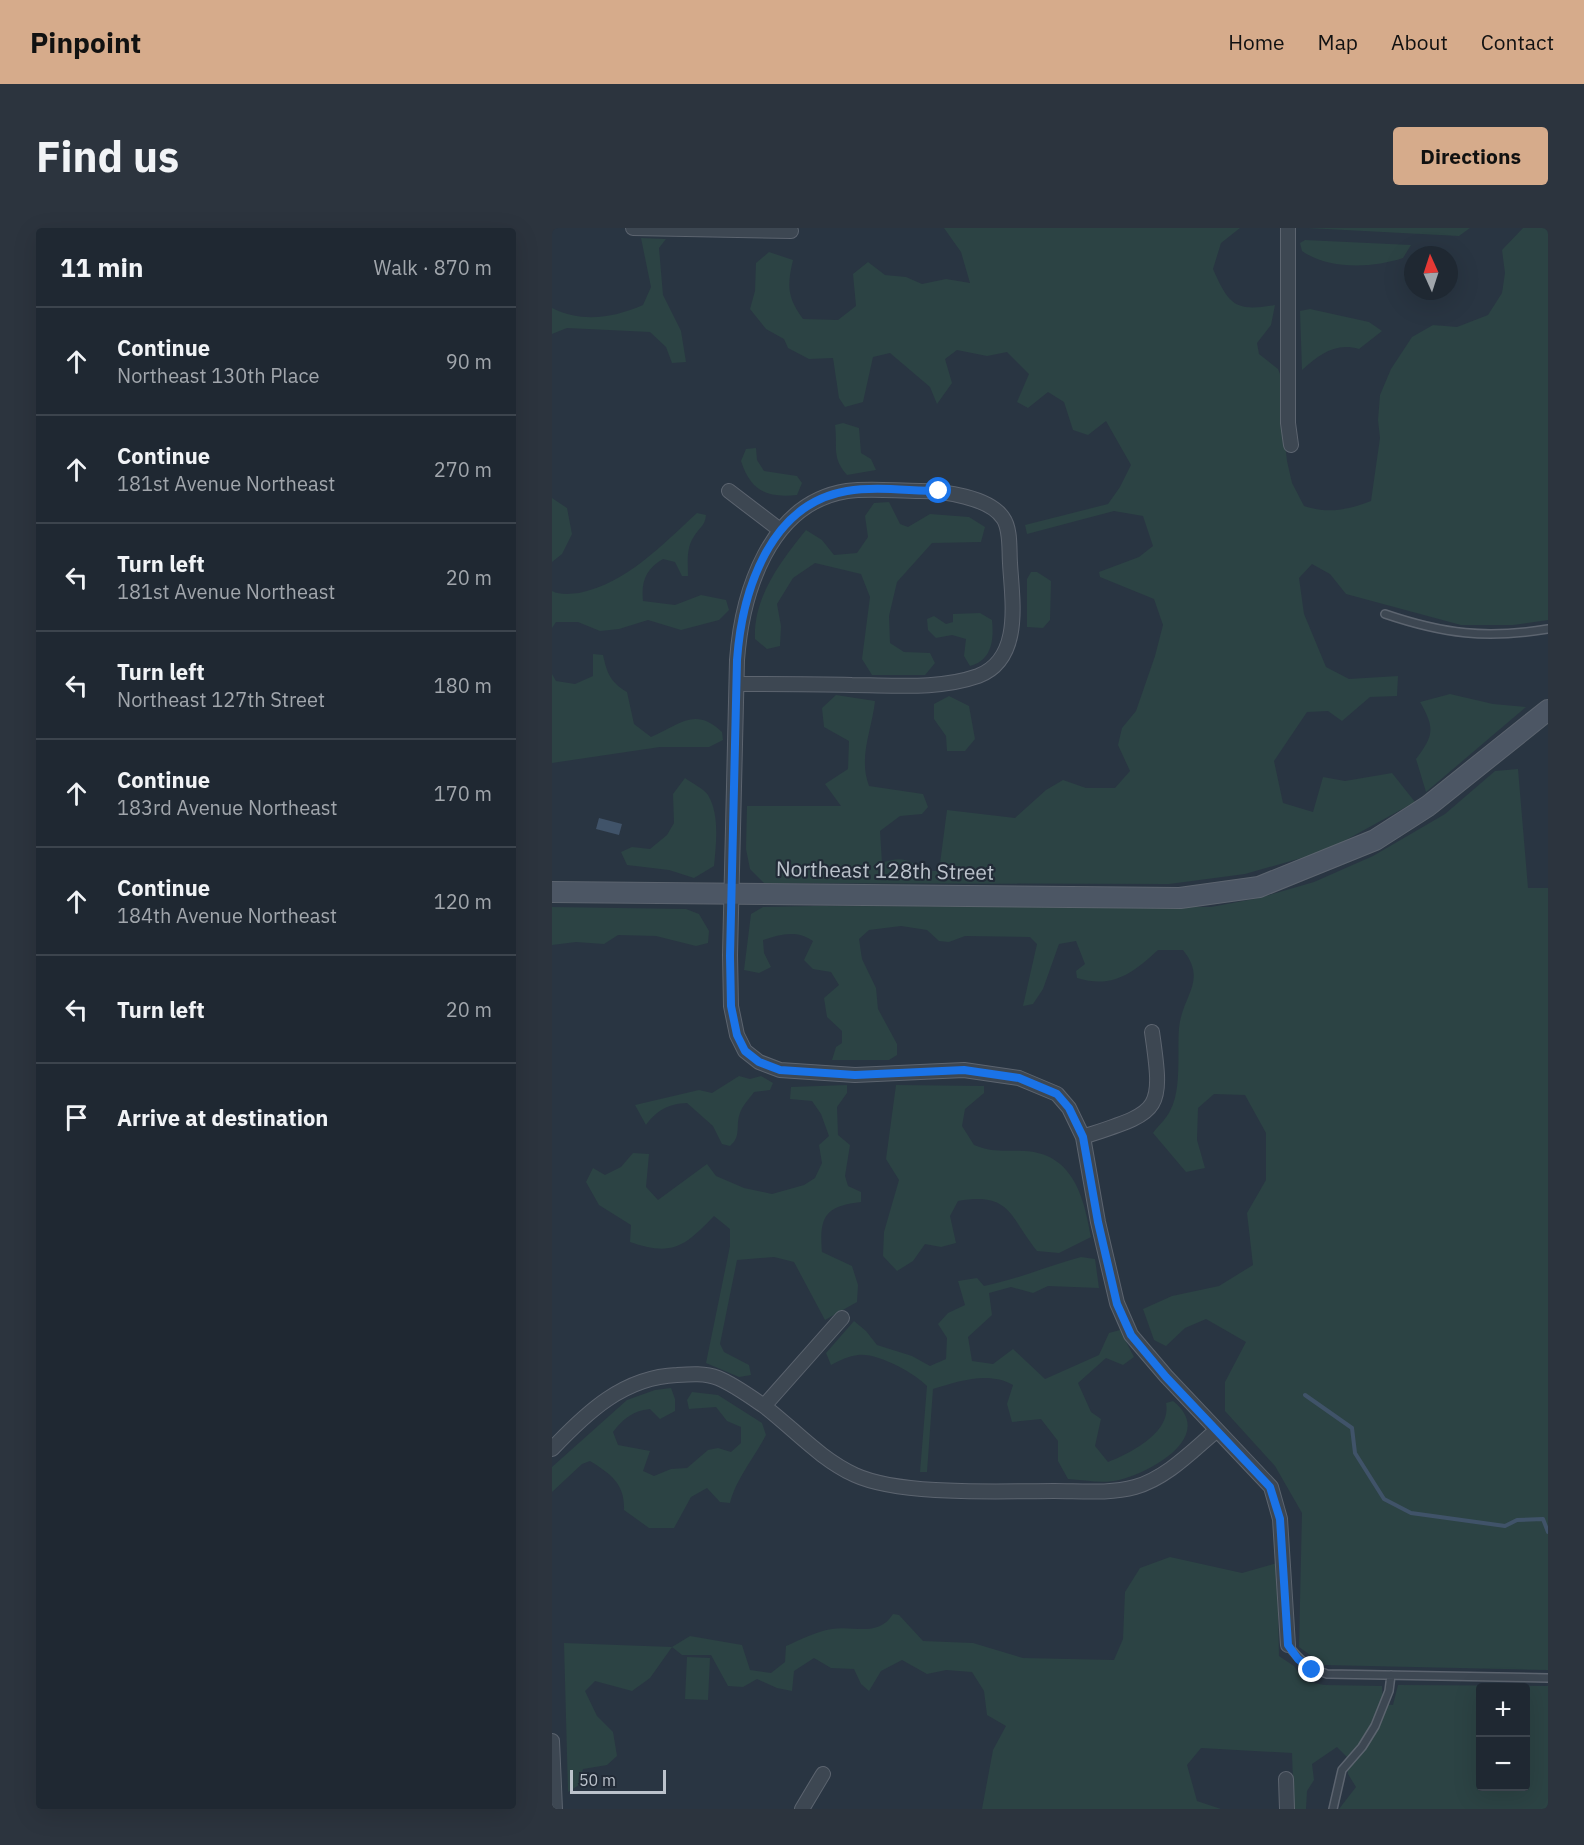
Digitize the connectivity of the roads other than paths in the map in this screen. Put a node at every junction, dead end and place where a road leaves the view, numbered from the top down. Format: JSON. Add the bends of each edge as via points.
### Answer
{"nodes":[{"id":1,"x":633,"y":228,"type":"edge"},
{"id":2,"x":1288,"y":228,"type":"edge"},
{"id":3,"x":791,"y":231,"type":"dead end"},
{"id":4,"x":1291,"y":445,"type":"dead end"},
{"id":5,"x":729,"y":491,"type":"dead end"},
{"id":6,"x":780,"y":530,"type":"junction"},
{"id":7,"x":1385,"y":614,"type":"dead end"},
{"id":8,"x":1548,"y":629,"type":"edge"},
{"id":9,"x":738,"y":684,"type":"junction"},
{"id":10,"x":1548,"y":710,"type":"edge"},
{"id":11,"x":552,"y":892,"type":"edge"},
{"id":12,"x":731,"y":892,"type":"junction"},
{"id":13,"x":1152,"y":1032,"type":"dead end"},
{"id":14,"x":1083,"y":1137,"type":"junction"},
{"id":15,"x":842,"y":1318,"type":"dead end"},
{"id":16,"x":764,"y":1406,"type":"junction"},
{"id":17,"x":1217,"y":1430,"type":"junction"},
{"id":18,"x":552,"y":1449,"type":"edge"},
{"id":19,"x":1288,"y":1645,"type":"joint"},
{"id":20,"x":1391,"y":1676,"type":"junction"},
{"id":21,"x":1548,"y":1678,"type":"edge"},
{"id":22,"x":552,"y":1741,"type":"edge"},
{"id":23,"x":823,"y":1774,"type":"dead end"},
{"id":24,"x":1286,"y":1779,"type":"dead end"},
{"id":25,"x":555,"y":1809,"type":"edge"},
{"id":26,"x":802,"y":1809,"type":"edge"},
{"id":27,"x":1287,"y":1809,"type":"edge"},
{"id":28,"x":1334,"y":1809,"type":"edge"}],
"edges":[{"from":1,"to":3,"type":"street"},
{"from":2,"to":4,"type":"street"},
{"from":5,"to":6,"type":"street"},
{"from":6,"to":9,"type":"street","via":[[763,558],[743,615]]},
{"from":6,"to":9,"type":"street","via":[[801,510],[848,491],[939,491],[986,505],[1004,519],[1012,632],[1002,657],[980,675],[952,682]]},
{"from":7,"to":8,"type":"lane","via":[[1464,635]]},
{"from":9,"to":12,"type":"street"},
{"from":10,"to":12,"type":"street","name":"Northeast 128th Street","via":[[1428,806],[1375,840],[1259,887],[1180,898]]},
{"from":11,"to":12,"type":"street","name":"Northeast 128th Street"},
{"from":12,"to":14,"type":"street","via":[[731,1006],[737,1035],[745,1051],[759,1062],[808,1074],[964,1070],[1019,1078],[1057,1094],[1069,1108]]},
{"from":13,"to":14,"type":"street","via":[[1159,1078],[1157,1096],[1149,1109],[1131,1121]]},
{"from":14,"to":17,"type":"street","via":[[1117,1304],[1131,1335]]},
{"from":15,"to":16,"type":"street"},
{"from":16,"to":17,"type":"street","via":[[794,1433],[856,1475],[933,1489],[1098,1491],[1136,1487],[1161,1475]]},
{"from":16,"to":18,"type":"street","via":[[718,1378],[666,1375],[633,1383],[597,1406]]},
{"from":17,"to":19,"type":"street","via":[[1270,1487],[1277,1504]]},
{"from":19,"to":20,"type":"lane","via":[[1312,1670]]},
{"from":20,"to":21,"type":"lane"},
{"from":20,"to":28,"type":"lane","via":[[1375,1726],[1342,1770]]},
{"from":22,"to":25,"type":"street"},
{"from":23,"to":26,"type":"street"},
{"from":24,"to":27,"type":"street"}]}
